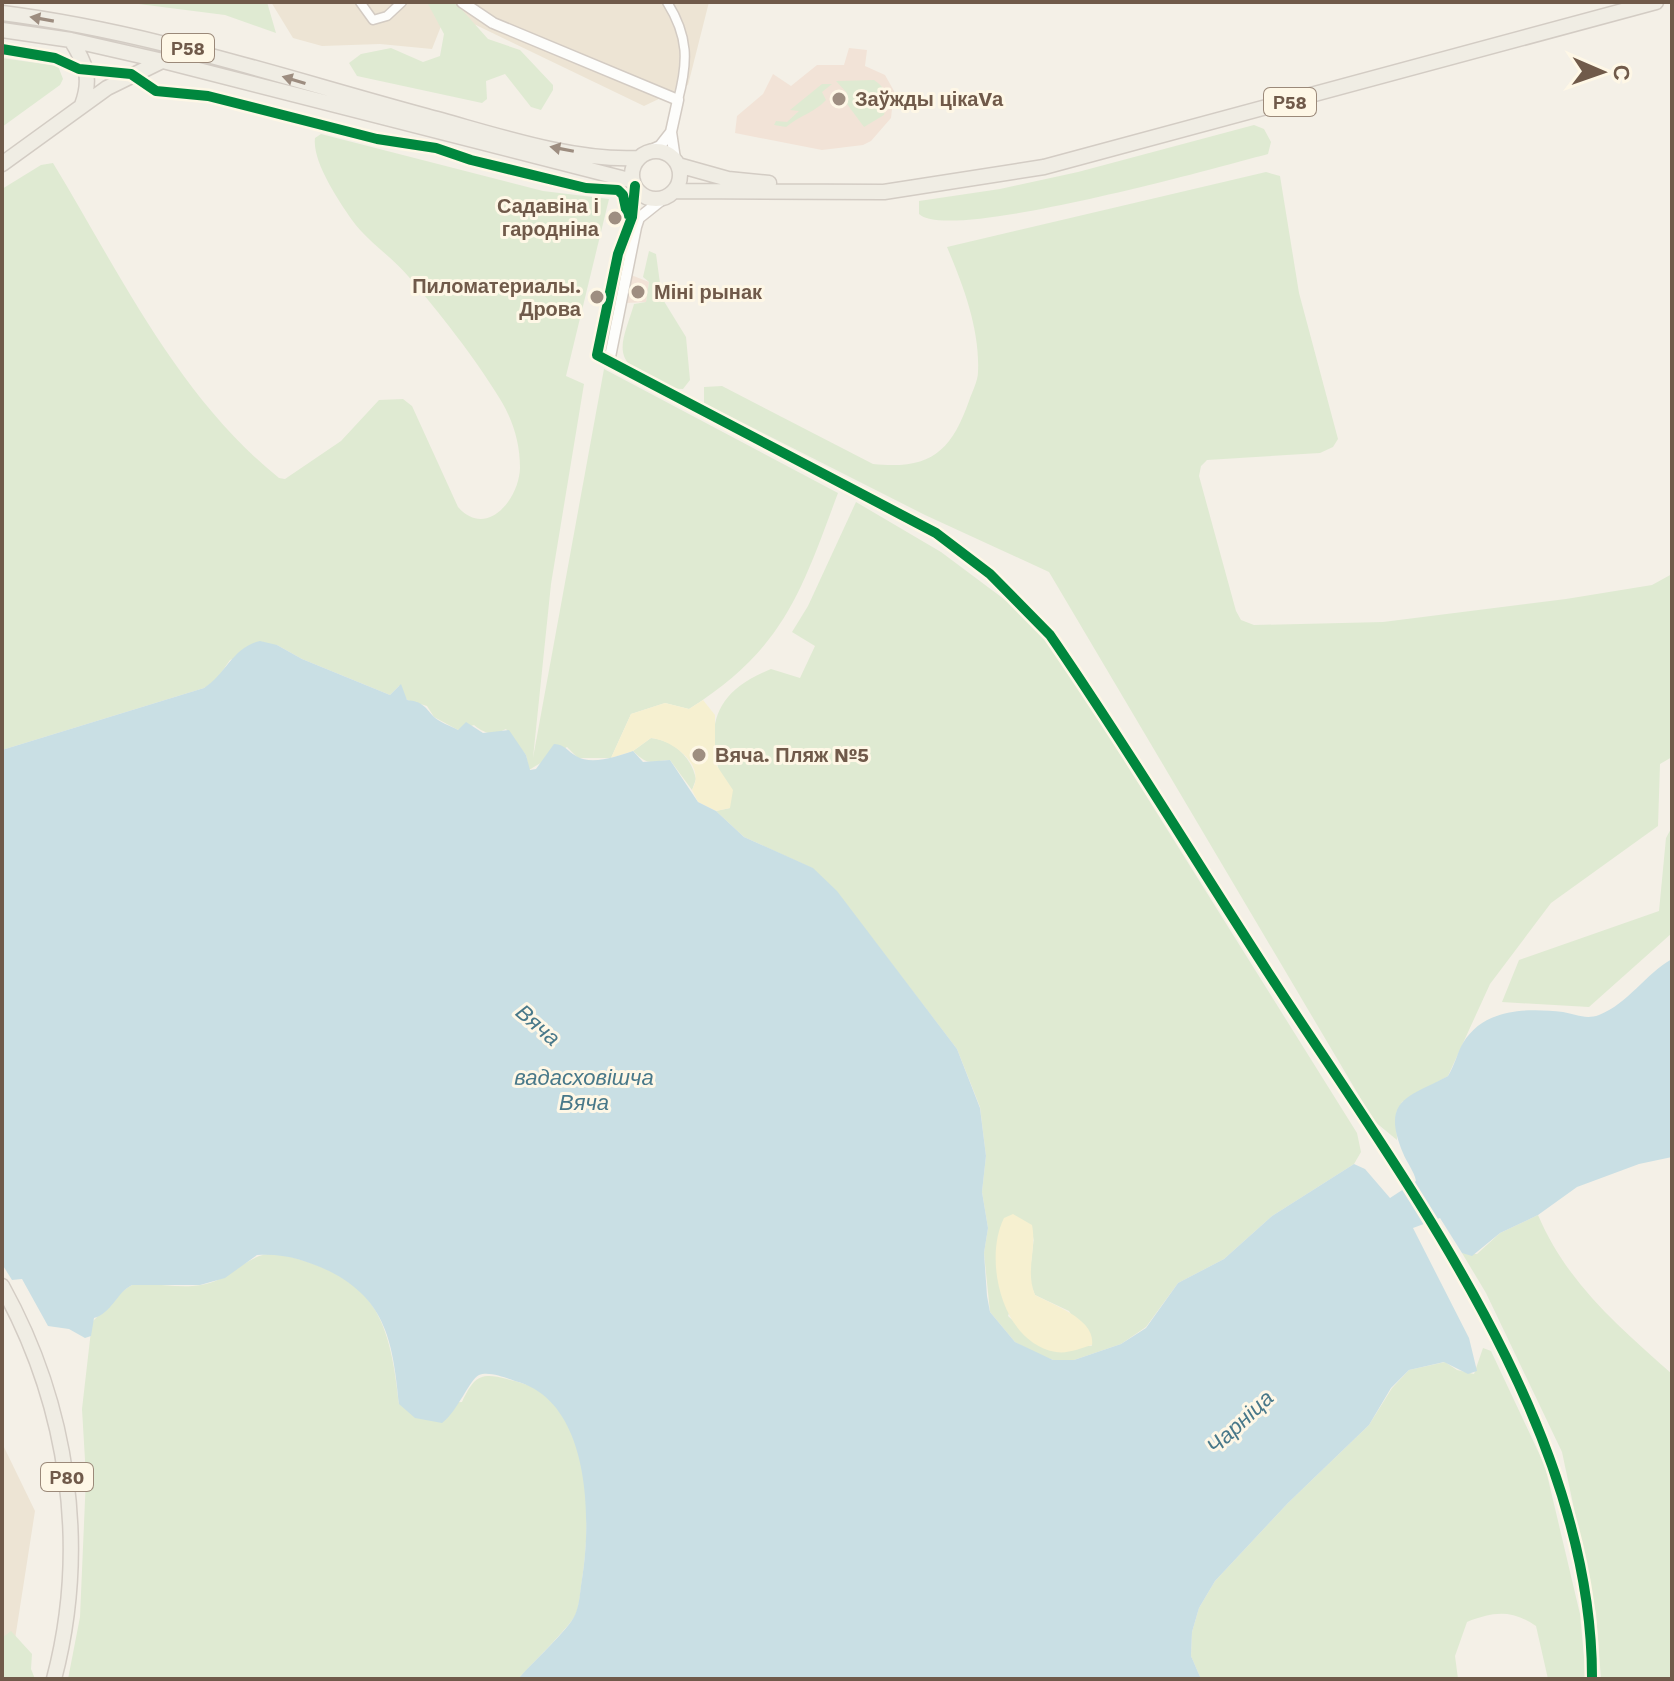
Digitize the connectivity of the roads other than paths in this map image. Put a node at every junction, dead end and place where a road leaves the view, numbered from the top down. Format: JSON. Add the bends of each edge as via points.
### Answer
{"nodes":[{"id":1,"x":360,"y":2,"type":"edge"},
{"id":2,"x":402,"y":2,"type":"edge"},
{"id":3,"x":462,"y":2,"type":"edge"},
{"id":4,"x":667,"y":2,"type":"edge"},
{"id":5,"x":1656,"y":2,"type":"edge"},
{"id":6,"x":2,"y":13,"type":"edge"},
{"id":7,"x":2,"y":30,"type":"edge"},
{"id":8,"x":71,"y":40,"type":"junction"},
{"id":9,"x":163,"y":61,"type":"junction"},
{"id":10,"x":678,"y":100,"type":"junction"},
{"id":11,"x":81,"y":105,"type":"junction"},
{"id":12,"x":671,"y":132,"type":"junction"},
{"id":13,"x":642,"y":156,"type":"junction"},
{"id":14,"x":676,"y":162,"type":"junction"},
{"id":15,"x":2,"y":164,"type":"edge"},
{"id":16,"x":634,"y":183,"type":"junction"},
{"id":17,"x":910,"y":187,"type":"junction"},
{"id":18,"x":670,"y":194,"type":"junction"},
{"id":19,"x":609,"y":362,"type":"junction"},
{"id":20,"x":2,"y":1286,"type":"edge"},
{"id":21,"x":54,"y":1679,"type":"edge"},
{"id":22,"x":1592,"y":1679,"type":"edge"}],
"edges":[{"from":1,"to":2,"type":"street","via":[[373,20]]},
{"from":3,"to":10,"type":"street","via":[[493,23]]},
{"from":4,"to":10,"type":"street","via":[[687,51]]},
{"from":5,"to":17,"type":"main road","number":"Р58","via":[[1044,167]]},
{"from":13,"to":6,"type":"main road","number":"Р58","one_way":true,"via":[[606,158],[542,145],[185,48]]},
{"from":7,"to":8,"type":"main road","number":"Р58"},
{"from":8,"to":9,"type":"main road","number":"Р58"},
{"from":8,"to":11,"type":"main road","via":[[87,69]]},
{"from":9,"to":11,"type":"main road"},
{"from":9,"to":16,"type":"main road","number":"Р58"},
{"from":10,"to":12,"type":"street"},
{"from":11,"to":15,"type":"main road"},
{"from":12,"to":13,"type":"street"},
{"from":12,"to":14,"type":"street"},
{"from":13,"to":14,"type":"main road","number":"Р58","via":[[661,151]]},
{"from":13,"to":16,"type":"main road","via":[[633,168]]},
{"from":14,"to":17,"type":"main road","number":"Р58","via":[[728,179]]},
{"from":14,"to":18,"type":"main road","via":[[681,174]]},
{"from":16,"to":18,"type":"main road","number":"Р58","via":[[644,196]]},
{"from":16,"to":19,"type":"street","via":[[632,217],[618,254],[597,355]]},
{"from":17,"to":18,"type":"main road","number":"Р58","via":[[852,194]]},
{"from":18,"to":19,"type":"street","via":[[639,218]]},
{"from":19,"to":22,"type":"street","via":[[904,513],[958,549],[1024,605],[1094,699],[1434,1230],[1522,1390],[1552,1462],[1587,1615]]},
{"from":20,"to":21,"type":"main road","number":"Р80","via":[[44,1380],[67,1478],[69,1583]]}]}
